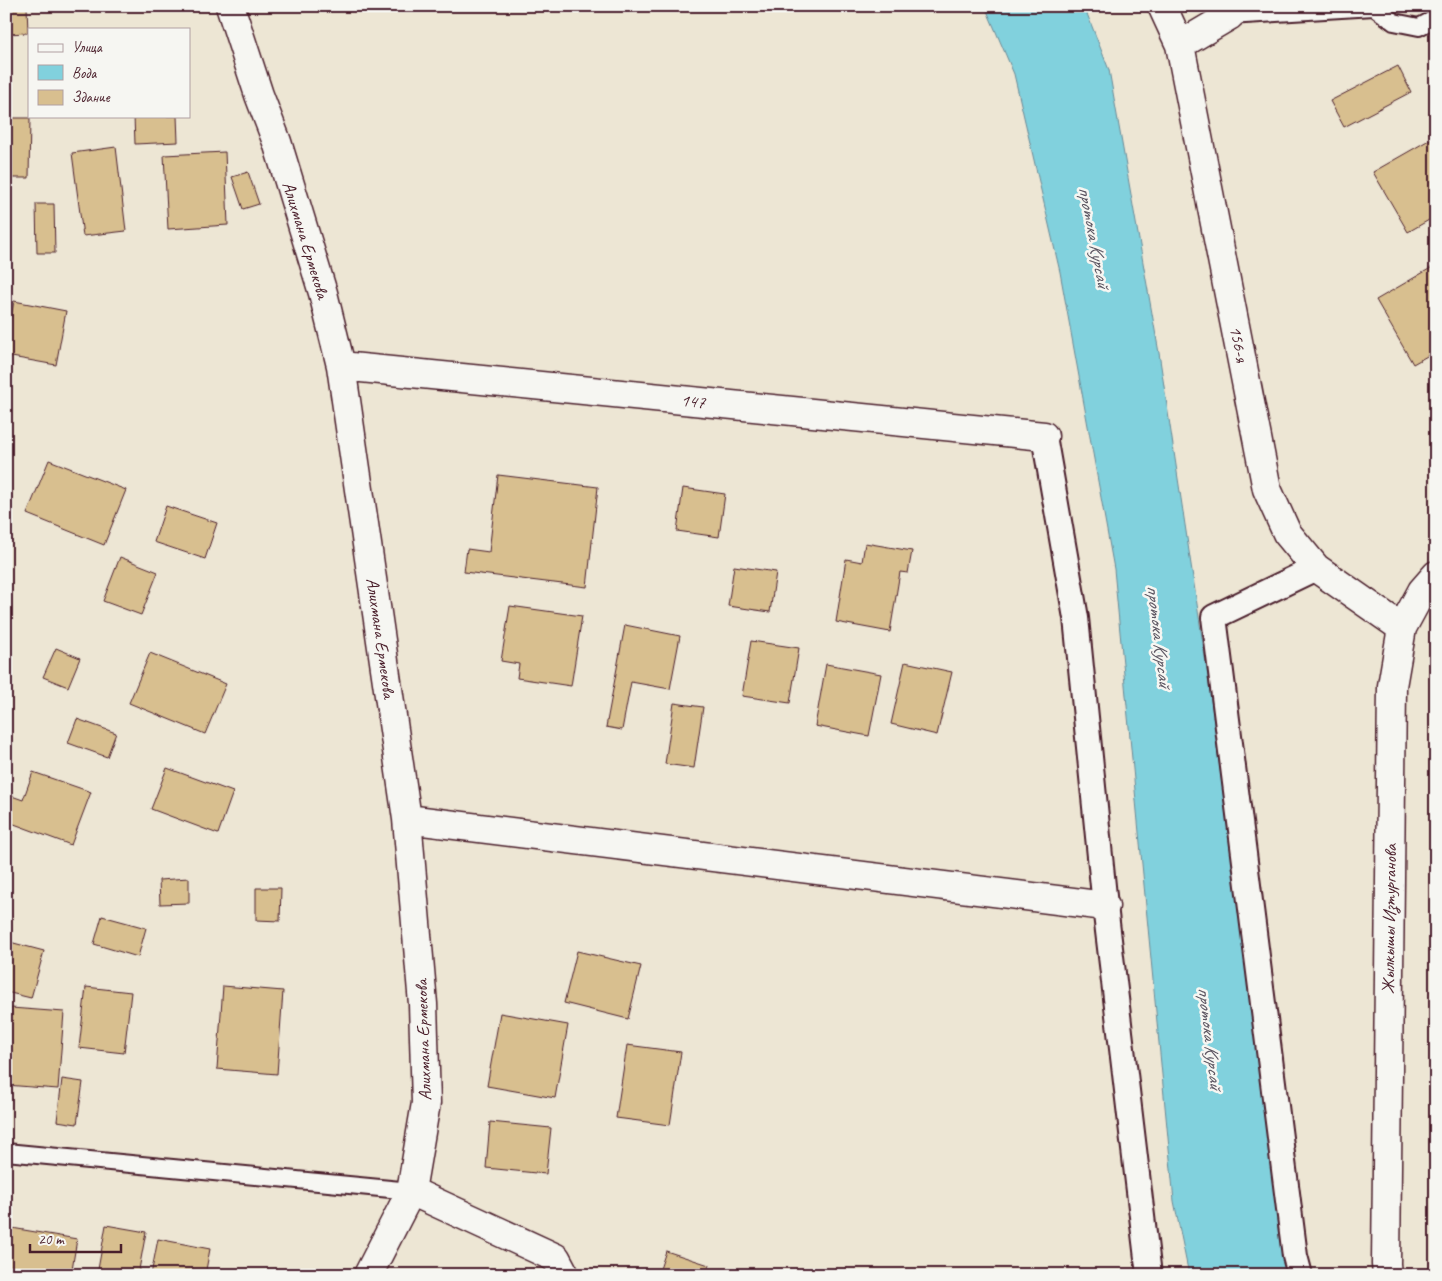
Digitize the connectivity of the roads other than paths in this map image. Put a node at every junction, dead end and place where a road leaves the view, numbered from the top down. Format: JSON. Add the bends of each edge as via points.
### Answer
{"nodes":[{"id":1,"x":230,"y":6,"type":"edge"},
{"id":2,"x":1162,"y":6,"type":"edge"},
{"id":3,"x":1234,"y":11,"type":"edge"},
{"id":4,"x":1436,"y":18,"type":"edge"},
{"id":5,"x":1180,"y":45,"type":"junction"},
{"id":6,"x":342,"y":366,"type":"junction"},
{"id":7,"x":1044,"y":436,"type":"joint"},
{"id":8,"x":1316,"y":568,"type":"junction"},
{"id":9,"x":1436,"y":575,"type":"edge"},
{"id":10,"x":1402,"y":628,"type":"junction"},
{"id":11,"x":407,"y":819,"type":"junction"},
{"id":12,"x":1105,"y":906,"type":"junction"},
{"id":13,"x":6,"y":1152,"type":"edge"},
{"id":14,"x":411,"y":1191,"type":"junction"},
{"id":15,"x":368,"y":1275,"type":"edge"},
{"id":16,"x":565,"y":1275,"type":"edge"},
{"id":17,"x":1148,"y":1275,"type":"edge"},
{"id":18,"x":1300,"y":1275,"type":"edge"},
{"id":19,"x":1387,"y":1275,"type":"edge"}],
"edges":[{"from":1,"to":6,"type":"street","name":"Алихмана Ермекова","via":[[277,142]]},
{"from":2,"to":5,"type":"street","name":"156-я"},
{"from":3,"to":4,"type":"lane","via":[[1374,7],[1394,22],[1419,27]]},
{"from":3,"to":5,"type":"street"},
{"from":5,"to":8,"type":"street","name":"156-я","via":[[1267,489],[1287,534]]},
{"from":6,"to":7,"type":"street","name":"147"},
{"from":6,"to":11,"type":"street","name":"Алихмана Ермекова"},
{"from":7,"to":12,"type":"street","via":[[1076,618]]},
{"from":8,"to":10,"type":"street","name":"156-я"},
{"from":8,"to":18,"type":"street","via":[[1214,617]]},
{"from":9,"to":10,"type":"street","name":"Жылкышы Изтурганова","via":[[1422,591]]},
{"from":10,"to":19,"type":"street","name":"Жылкышы Изтурганова","via":[[1392,686]]},
{"from":11,"to":12,"type":"street"},
{"from":11,"to":14,"type":"street","name":"Алихмана Ермекова","via":[[423,1004],[426,1103]]},
{"from":12,"to":17,"type":"street"},
{"from":13,"to":14,"type":"lane"},
{"from":14,"to":15,"type":"street","name":"Алихмана Ермекова"},
{"from":14,"to":16,"type":"street","via":[[556,1258]]}]}
